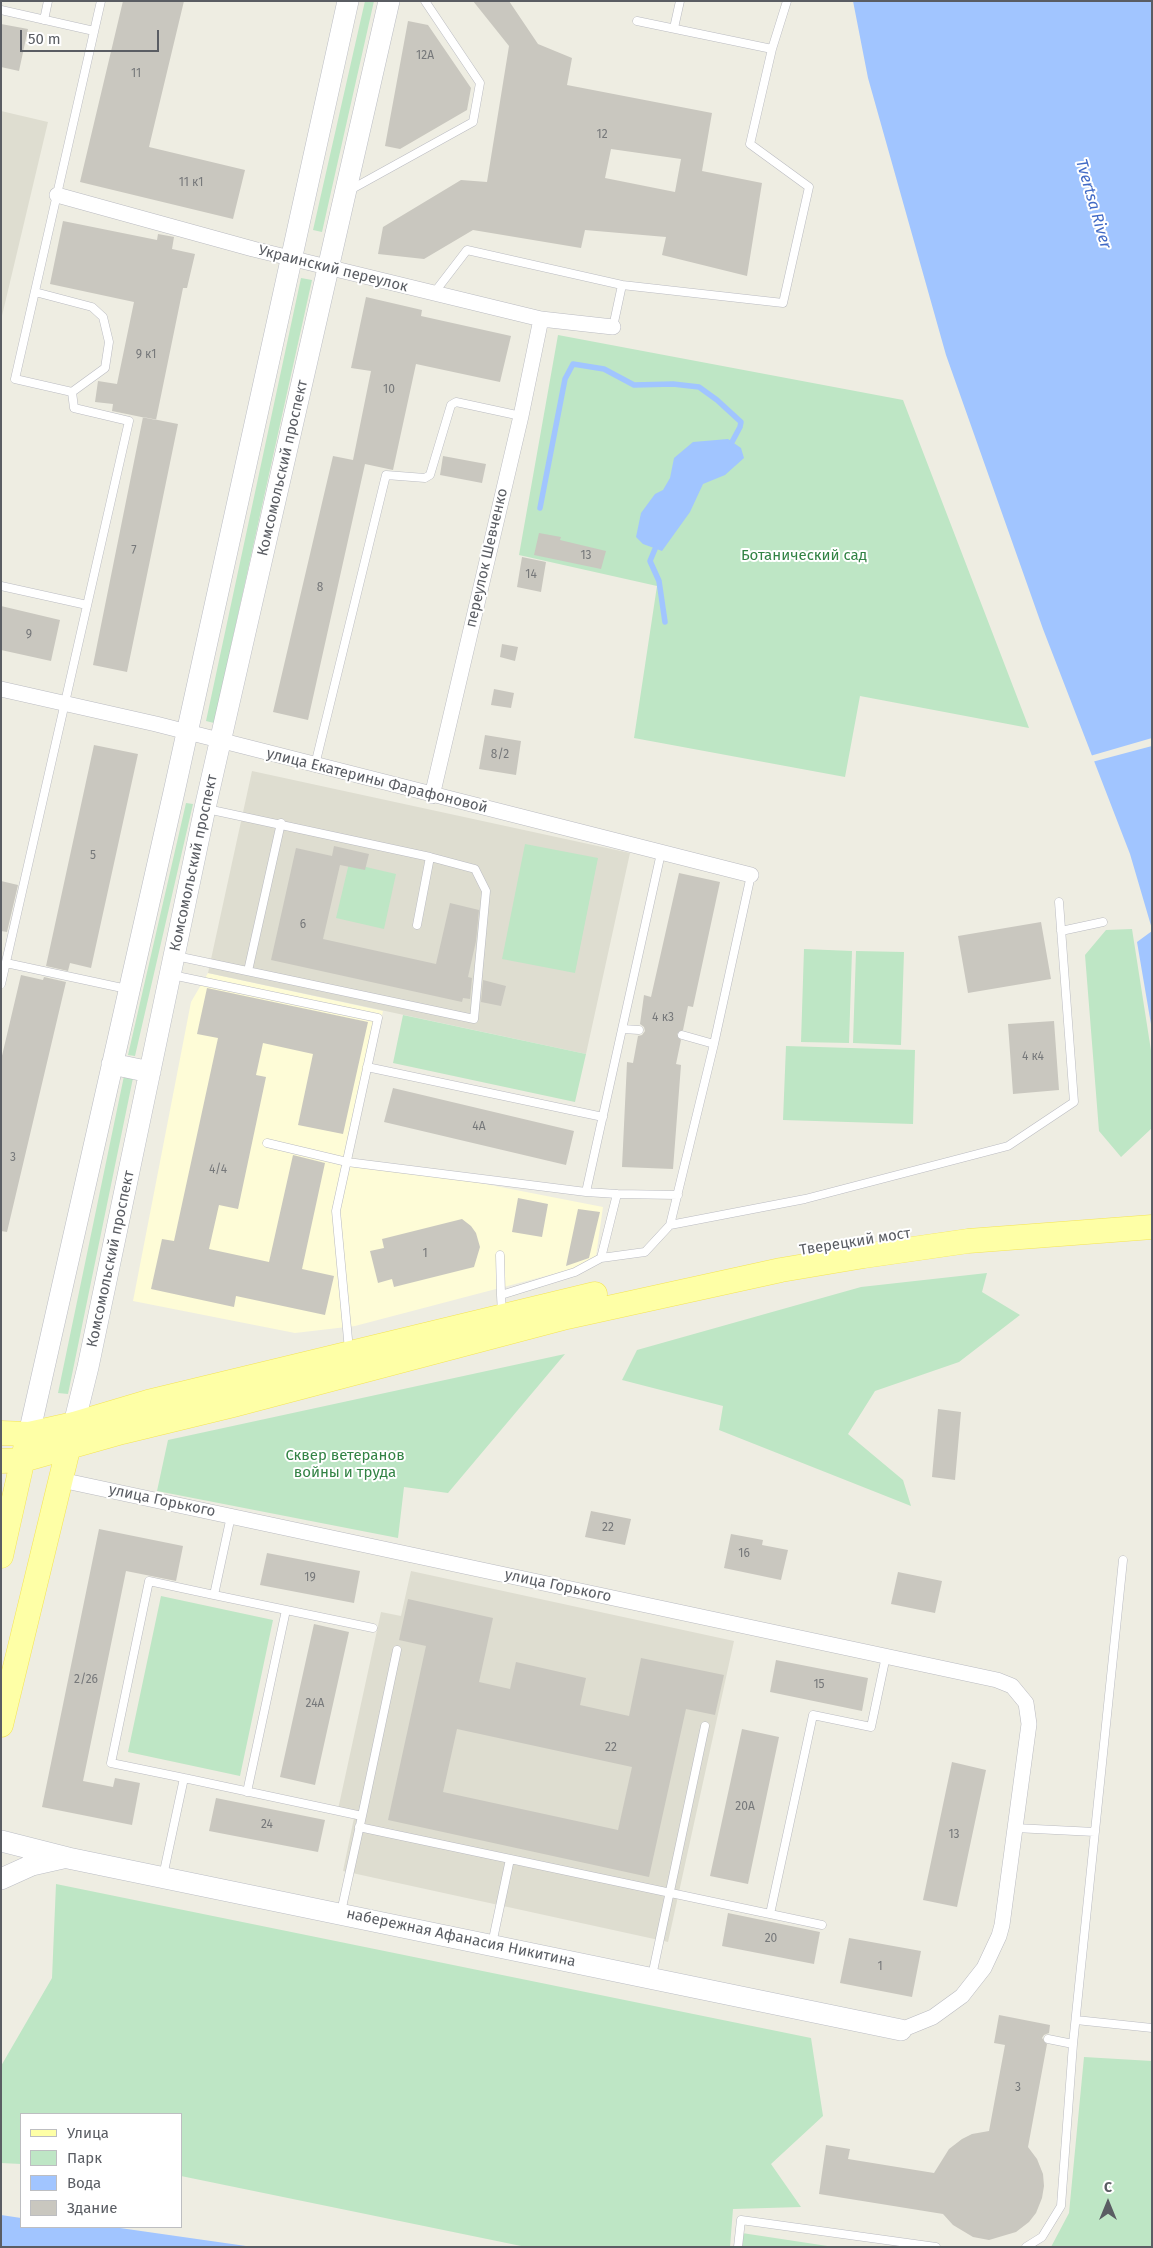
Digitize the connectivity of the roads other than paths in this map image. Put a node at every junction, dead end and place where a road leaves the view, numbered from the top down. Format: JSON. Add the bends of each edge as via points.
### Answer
{"nodes":[{"id":1,"x":48,"y":1,"type":"edge"},
{"id":2,"x":101,"y":1,"type":"edge"},
{"id":3,"x":348,"y":1,"type":"edge"},
{"id":4,"x":389,"y":1,"type":"edge"},
{"id":5,"x":425,"y":1,"type":"edge"},
{"id":6,"x":680,"y":1,"type":"edge"},
{"id":7,"x":787,"y":1,"type":"edge"},
{"id":8,"x":1,"y":10,"type":"edge"},
{"id":9,"x":44,"y":20,"type":"junction"},
{"id":10,"x":637,"y":21,"type":"dead end"},
{"id":11,"x":674,"y":28,"type":"junction"},
{"id":12,"x":94,"y":31,"type":"junction"},
{"id":13,"x":772,"y":49,"type":"junction"},
{"id":14,"x":346,"y":192,"type":"junction"},
{"id":15,"x":57,"y":195,"type":"junction"},
{"id":16,"x":290,"y":258,"type":"junction"},
{"id":17,"x":329,"y":268,"type":"junction"},
{"id":18,"x":622,"y":285,"type":"junction"},
{"id":19,"x":35,"y":292,"type":"junction"},
{"id":20,"x":434,"y":293,"type":"junction"},
{"id":21,"x":541,"y":319,"type":"junction"},
{"id":22,"x":613,"y":327,"type":"joint"},
{"id":23,"x":72,"y":392,"type":"junction"},
{"id":24,"x":521,"y":416,"type":"junction"},
{"id":25,"x":1,"y":586,"type":"edge"},
{"id":26,"x":87,"y":605,"type":"junction"},
{"id":27,"x":1,"y":690,"type":"edge"},
{"id":28,"x":65,"y":703,"type":"junction"},
{"id":29,"x":187,"y":732,"type":"junction"},
{"id":30,"x":221,"y":740,"type":"junction"},
{"id":31,"x":315,"y":765,"type":"junction"},
{"id":32,"x":432,"y":796,"type":"junction"},
{"id":33,"x":205,"y":808,"type":"junction"},
{"id":34,"x":281,"y":823,"type":"junction"},
{"id":35,"x":661,"y":853,"type":"junction"},
{"id":36,"x":430,"y":857,"type":"junction"},
{"id":37,"x":751,"y":875,"type":"joint"},
{"id":38,"x":1059,"y":902,"type":"dead end"},
{"id":39,"x":1102,"y":922,"type":"dead end"},
{"id":40,"x":417,"y":925,"type":"dead end"},
{"id":41,"x":1061,"y":931,"type":"junction"},
{"id":42,"x":6,"y":963,"type":"junction"},
{"id":43,"x":173,"y":965,"type":"junction"},
{"id":44,"x":248,"y":971,"type":"junction"},
{"id":45,"x":1,"y":984,"type":"edge"},
{"id":46,"x":129,"y":990,"type":"junction"},
{"id":47,"x":623,"y":1029,"type":"junction"},
{"id":48,"x":639,"y":1030,"type":"dead end"},
{"id":49,"x":682,"y":1036,"type":"dead end"},
{"id":50,"x":714,"y":1044,"type":"junction"},
{"id":51,"x":112,"y":1064,"type":"junction"},
{"id":52,"x":367,"y":1067,"type":"junction"},
{"id":53,"x":150,"y":1072,"type":"junction"},
{"id":54,"x":603,"y":1117,"type":"junction"},
{"id":55,"x":267,"y":1143,"type":"dead end"},
{"id":56,"x":347,"y":1162,"type":"junction"},
{"id":57,"x":586,"y":1192,"type":"junction"},
{"id":58,"x":617,"y":1194,"type":"junction"},
{"id":59,"x":678,"y":1195,"type":"junction"},
{"id":60,"x":1152,"y":1212,"type":"edge"},
{"id":61,"x":670,"y":1225,"type":"junction"},
{"id":62,"x":1152,"y":1227,"type":"edge"},
{"id":63,"x":500,"y":1255,"type":"dead end"},
{"id":64,"x":602,"y":1258,"type":"junction"},
{"id":65,"x":502,"y":1306,"type":"junction"},
{"id":66,"x":565,"y":1309,"type":"junction"},
{"id":67,"x":350,"y":1354,"type":"junction"},
{"id":68,"x":1,"y":1433,"type":"edge"},
{"id":69,"x":29,"y":1434,"type":"junction"},
{"id":70,"x":72,"y":1435,"type":"junction"},
{"id":71,"x":12,"y":1460,"type":"edge"},
{"id":72,"x":61,"y":1480,"type":"junction"},
{"id":73,"x":231,"y":1516,"type":"junction"},
{"id":74,"x":1,"y":1556,"type":"edge"},
{"id":75,"x":1122,"y":1560,"type":"dead end"},
{"id":76,"x":214,"y":1595,"type":"junction"},
{"id":77,"x":286,"y":1610,"type":"junction"},
{"id":78,"x":374,"y":1628,"type":"dead end"},
{"id":79,"x":397,"y":1650,"type":"dead end"},
{"id":80,"x":886,"y":1656,"type":"junction"},
{"id":81,"x":1,"y":1725,"type":"edge"},
{"id":82,"x":705,"y":1726,"type":"dead end"},
{"id":83,"x":184,"y":1778,"type":"junction"},
{"id":84,"x":247,"y":1792,"type":"junction"},
{"id":85,"x":362,"y":1816,"type":"junction"},
{"id":86,"x":359,"y":1827,"type":"junction"},
{"id":87,"x":1015,"y":1828,"type":"junction"},
{"id":88,"x":1,"y":1830,"type":"edge"},
{"id":89,"x":1095,"y":1832,"type":"junction"},
{"id":90,"x":11,"y":1843,"type":"edge"},
{"id":91,"x":68,"y":1858,"type":"junction"},
{"id":92,"x":510,"y":1859,"type":"junction"},
{"id":93,"x":163,"y":1876,"type":"junction"},
{"id":94,"x":1,"y":1879,"type":"edge"},
{"id":95,"x":670,"y":1893,"type":"junction"},
{"id":96,"x":341,"y":1913,"type":"junction"},
{"id":97,"x":770,"y":1914,"type":"junction"},
{"id":98,"x":822,"y":1925,"type":"dead end"},
{"id":99,"x":492,"y":1944,"type":"junction"},
{"id":100,"x":652,"y":1978,"type":"junction"},
{"id":101,"x":1076,"y":2020,"type":"junction"},
{"id":102,"x":1152,"y":2028,"type":"edge"},
{"id":103,"x":901,"y":2030,"type":"joint"},
{"id":104,"x":1048,"y":2039,"type":"dead end"},
{"id":105,"x":1074,"y":2044,"type":"junction"},
{"id":106,"x":738,"y":2247,"type":"edge"},
{"id":107,"x":936,"y":2247,"type":"edge"},
{"id":108,"x":1026,"y":2247,"type":"edge"}],
"edges":[{"from":1,"to":9,"type":"lane"},
{"from":2,"to":12,"type":"lane"},
{"from":3,"to":16,"type":"street"},
{"from":4,"to":14,"type":"street","name":"Комсомольский проспект"},
{"from":5,"to":14,"type":"lane","via":[[480,83],[473,122]]},
{"from":6,"to":11,"type":"lane"},
{"from":7,"to":13,"type":"lane"},
{"from":8,"to":9,"type":"lane"},
{"from":9,"to":12,"type":"lane"},
{"from":10,"to":11,"type":"lane"},
{"from":11,"to":13,"type":"lane"},
{"from":12,"to":15,"type":"lane"},
{"from":13,"to":18,"type":"lane","via":[[750,144],[809,186],[783,303]]},
{"from":14,"to":17,"type":"street","name":"Комсомольский проспект"},
{"from":15,"to":16,"type":"street","name":"Украинский переулок"},
{"from":15,"to":19,"type":"lane"},
{"from":16,"to":17,"type":"street","name":"Украинский переулок"},
{"from":16,"to":29,"type":"street"},
{"from":17,"to":20,"type":"street","name":"Украинский переулок"},
{"from":17,"to":30,"type":"street","name":"Комсомольский проспект"},
{"from":18,"to":20,"type":"lane","via":[[467,250]]},
{"from":18,"to":22,"type":"lane"},
{"from":19,"to":23,"type":"lane","via":[[15,379]]},
{"from":19,"to":23,"type":"lane","via":[[92,307],[102,317],[110,342],[104,368]]},
{"from":20,"to":21,"type":"street","name":"Украинский переулок"},
{"from":21,"to":22,"type":"street","name":"Украинский переулок"},
{"from":21,"to":24,"type":"street","name":"переулок Шевченко"},
{"from":23,"to":26,"type":"lane","via":[[74,408],[129,421]]},
{"from":24,"to":31,"type":"lane","via":[[456,402],[451,405],[430,475],[425,478],[386,475]]},
{"from":24,"to":32,"type":"street","name":"переулок Шевченко"},
{"from":25,"to":26,"type":"lane"},
{"from":26,"to":28,"type":"lane"},
{"from":27,"to":28,"type":"street","name":"улица Екатерины Фарафоновой"},
{"from":28,"to":29,"type":"street","name":"улица Екатерины Фарафоновой"},
{"from":28,"to":42,"type":"lane"},
{"from":29,"to":30,"type":"street","name":"улица Екатерины Фарафоновой"},
{"from":29,"to":46,"type":"street"},
{"from":30,"to":31,"type":"street","name":"улица Екатерины Фарафоновой"},
{"from":30,"to":33,"type":"street","name":"Комсомольский проспект"},
{"from":31,"to":32,"type":"street","name":"улица Екатерины Фарафоновой"},
{"from":32,"to":35,"type":"street","name":"улица Екатерины Фарафоновой"},
{"from":33,"to":34,"type":"lane"},
{"from":33,"to":43,"type":"street","name":"Комсомольский проспект"},
{"from":34,"to":36,"type":"lane"},
{"from":34,"to":44,"type":"lane"},
{"from":35,"to":37,"type":"street","name":"улица Екатерины Фарафоновой"},
{"from":35,"to":47,"type":"lane"},
{"from":36,"to":40,"type":"lane"},
{"from":36,"to":44,"type":"lane","via":[[475,869],[486,891],[474,1019]]},
{"from":37,"to":50,"type":"lane"},
{"from":38,"to":41,"type":"lane"},
{"from":39,"to":41,"type":"lane"},
{"from":41,"to":61,"type":"lane","via":[[1074,1102],[1008,1146],[805,1199]]},
{"from":42,"to":45,"type":"lane"},
{"from":42,"to":46,"type":"lane"},
{"from":43,"to":44,"type":"lane"},
{"from":43,"to":52,"type":"lane","via":[[378,1018]]},
{"from":43,"to":53,"type":"street","name":"Комсомольский проспект"},
{"from":46,"to":51,"type":"street"},
{"from":47,"to":48,"type":"lane"},
{"from":47,"to":54,"type":"lane"},
{"from":49,"to":50,"type":"lane"},
{"from":50,"to":59,"type":"lane"},
{"from":51,"to":53,"type":"street"},
{"from":51,"to":69,"type":"street"},
{"from":52,"to":54,"type":"lane"},
{"from":52,"to":56,"type":"lane"},
{"from":53,"to":70,"type":"street","name":"Комсомольский проспект"},
{"from":54,"to":57,"type":"lane"},
{"from":55,"to":56,"type":"lane"},
{"from":56,"to":57,"type":"lane"},
{"from":56,"to":67,"type":"lane","via":[[336,1211]]},
{"from":57,"to":58,"type":"lane"},
{"from":58,"to":59,"type":"lane"},
{"from":58,"to":64,"type":"lane"},
{"from":59,"to":61,"type":"lane"},
{"from":60,"to":66,"type":"main road","name":"Тверецкий мост","via":[[1014,1221],[879,1237],[784,1254]]},
{"from":61,"to":64,"type":"lane","via":[[645,1252]]},
{"from":62,"to":66,"type":"main road","name":"Тверецкий мост","via":[[996,1238],[864,1256]]},
{"from":63,"to":65,"type":"lane"},
{"from":64,"to":65,"type":"lane"},
{"from":65,"to":66,"type":"main road"},
{"from":65,"to":67,"type":"main road"},
{"from":66,"to":70,"type":"main road"},
{"from":67,"to":70,"type":"main road","via":[[148,1402]]},
{"from":68,"to":69,"type":"main road"},
{"from":69,"to":70,"type":"main road"},
{"from":69,"to":71,"type":"main road"},
{"from":70,"to":71,"type":"main road"},
{"from":70,"to":72,"type":"main road","name":"Комсомольский проспект"},
{"from":71,"to":74,"type":"main road"},
{"from":72,"to":73,"type":"street","name":"улица Горького"},
{"from":72,"to":81,"type":"main road","name":"Комсомольский проспект"},
{"from":73,"to":76,"type":"lane"},
{"from":73,"to":80,"type":"street","name":"улица Горького"},
{"from":75,"to":89,"type":"lane"},
{"from":76,"to":77,"type":"lane"},
{"from":76,"to":83,"type":"lane","via":[[149,1581],[111,1763]]},
{"from":77,"to":78,"type":"lane"},
{"from":77,"to":84,"type":"lane"},
{"from":79,"to":85,"type":"lane"},
{"from":80,"to":87,"type":"street","name":"улица Горького","via":[[1007,1684],[1023,1698],[1029,1724]]},
{"from":80,"to":97,"type":"lane","via":[[871,1727],[812,1715]]},
{"from":82,"to":95,"type":"lane"},
{"from":83,"to":84,"type":"lane"},
{"from":83,"to":93,"type":"lane"},
{"from":84,"to":85,"type":"lane"},
{"from":85,"to":86,"type":"lane"},
{"from":86,"to":92,"type":"lane"},
{"from":86,"to":96,"type":"lane"},
{"from":87,"to":89,"type":"lane"},
{"from":87,"to":103,"type":"street","name":"улица Горького","via":[[1002,1925],[987,1963],[970,1987],[953,2003],[928,2019]]},
{"from":88,"to":90,"type":"street"},
{"from":89,"to":101,"type":"lane"},
{"from":90,"to":91,"type":"street","name":"набережная Афанасия Никитина"},
{"from":91,"to":93,"type":"street","name":"набережная Афанасия Никитина"},
{"from":91,"to":94,"type":"street","via":[[32,1865]]},
{"from":92,"to":95,"type":"lane"},
{"from":92,"to":99,"type":"lane"},
{"from":93,"to":96,"type":"street","name":"набережная Афанасия Никитина"},
{"from":95,"to":97,"type":"lane"},
{"from":95,"to":100,"type":"lane"},
{"from":96,"to":99,"type":"street","name":"набережная Афанасия Никитина"},
{"from":97,"to":98,"type":"lane"},
{"from":99,"to":100,"type":"street","name":"набережная Афанасия Никитина"},
{"from":100,"to":103,"type":"street","name":"набережная Афанасия Никитина"},
{"from":101,"to":102,"type":"lane"},
{"from":101,"to":105,"type":"lane"},
{"from":104,"to":105,"type":"lane"},
{"from":105,"to":108,"type":"lane","via":[[1062,2206],[1042,2237]]},
{"from":106,"to":107,"type":"lane","via":[[741,2220]]}]}
